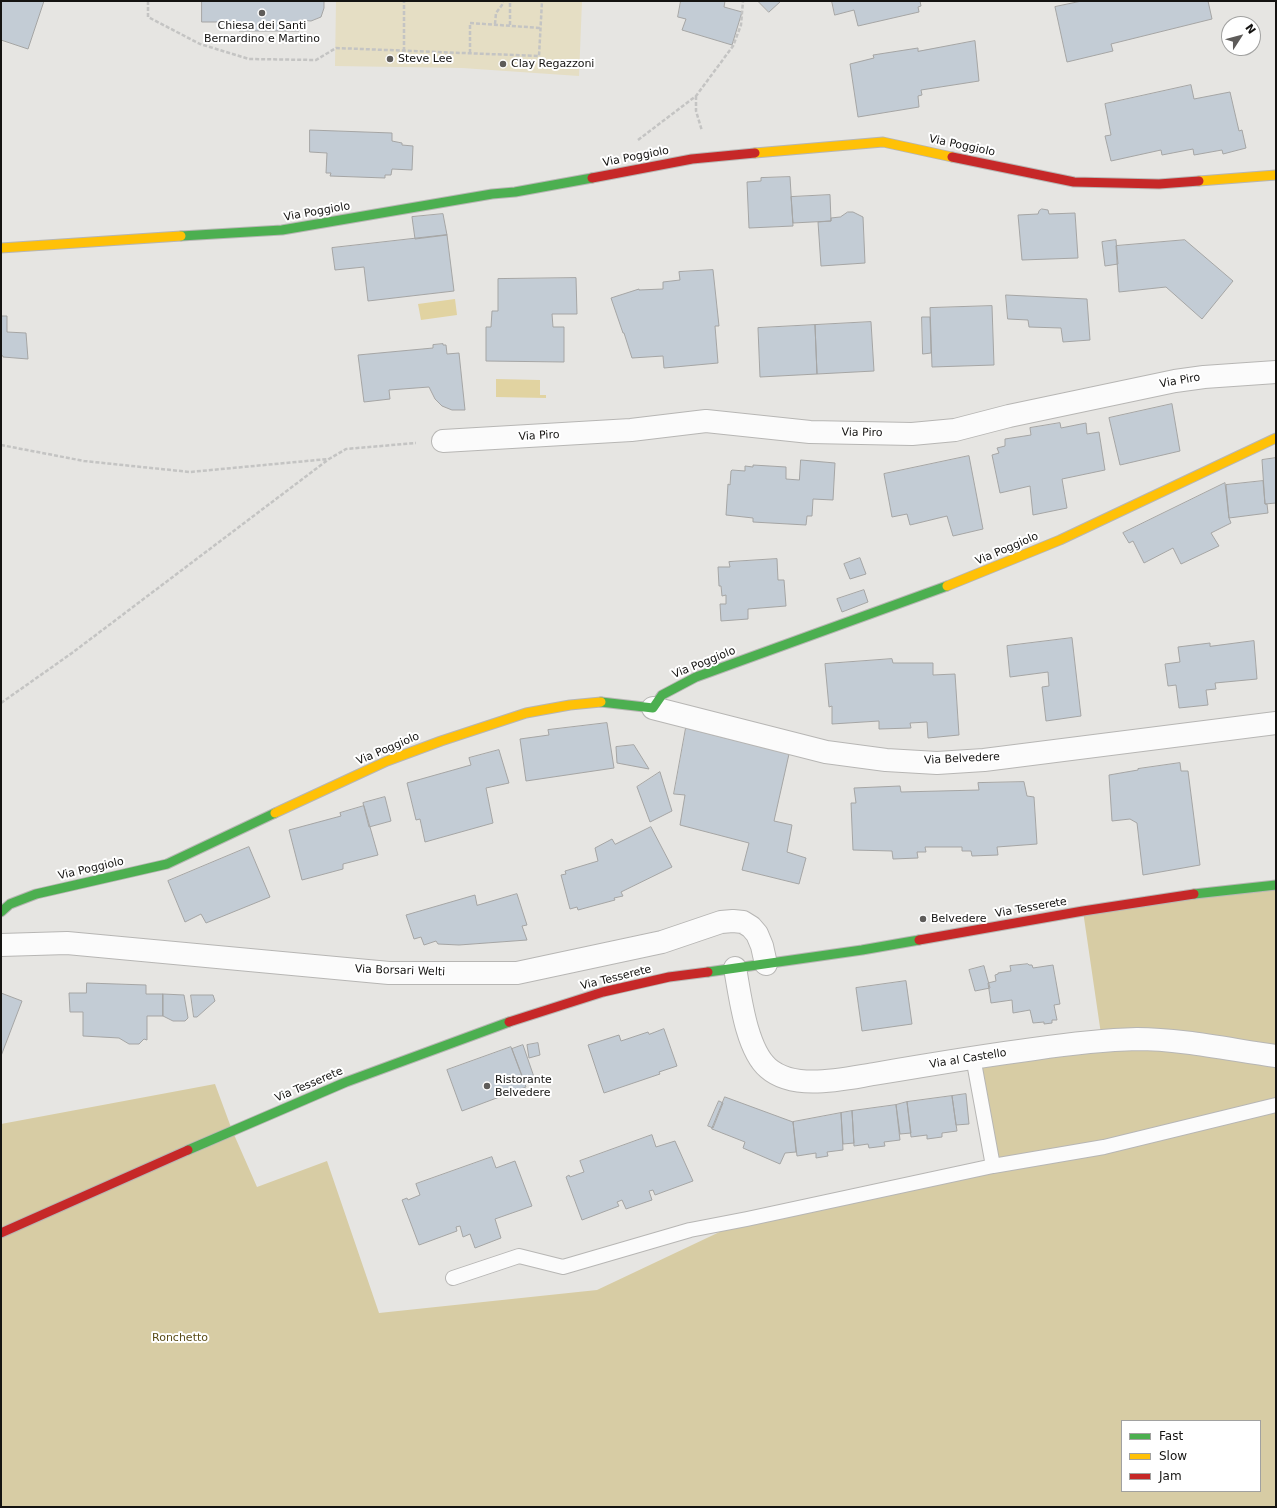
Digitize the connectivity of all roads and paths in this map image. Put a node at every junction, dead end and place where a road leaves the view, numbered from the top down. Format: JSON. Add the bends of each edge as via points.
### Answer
{"nodes":[{"id":1,"x":148,"y":1,"type":"edge"},
{"id":2,"x":404,"y":1,"type":"edge"},
{"id":3,"x":503,"y":1,"type":"edge"},
{"id":4,"x":510,"y":1,"type":"edge"},
{"id":5,"x":542,"y":1,"type":"edge"},
{"id":6,"x":743,"y":1,"type":"edge"},
{"id":7,"x":495,"y":24,"type":"junction"},
{"id":8,"x":510,"y":25,"type":"junction"},
{"id":9,"x":540,"y":28,"type":"junction"},
{"id":10,"x":404,"y":51,"type":"junction"},
{"id":11,"x":470,"y":53,"type":"junction"},
{"id":12,"x":696,"y":96,"type":"junction"},
{"id":13,"x":704,"y":137,"type":"dead end"},
{"id":14,"x":637,"y":141,"type":"dead end"},
{"id":15,"x":1276,"y":175,"type":"edge"},
{"id":16,"x":1,"y":248,"type":"edge"},
{"id":17,"x":1276,"y":372,"type":"edge"},
{"id":18,"x":1276,"y":438,"type":"edge"},
{"id":19,"x":443,"y":441,"type":"joint"},
{"id":20,"x":1,"y":445,"type":"edge"},
{"id":21,"x":329,"y":459,"type":"junction"},
{"id":22,"x":1,"y":704,"type":"edge"},
{"id":23,"x":653,"y":708,"type":"junction"},
{"id":24,"x":1276,"y":724,"type":"edge"},
{"id":25,"x":1276,"y":885,"type":"edge"},
{"id":26,"x":1,"y":912,"type":"edge"},
{"id":27,"x":1,"y":945,"type":"edge"},
{"id":28,"x":766,"y":964,"type":"junction"},
{"id":29,"x":735,"y":968,"type":"junction"},
{"id":30,"x":1276,"y":1056,"type":"edge"},
{"id":31,"x":973,"y":1057,"type":"junction"},
{"id":32,"x":1276,"y":1106,"type":"edge"},
{"id":33,"x":992,"y":1166,"type":"junction"},
{"id":34,"x":1,"y":1233,"type":"edge"},
{"id":35,"x":453,"y":1278,"type":"dead end"}],
"edges":[{"from":1,"to":10,"type":"path","via":[[148,17],[200,44],[249,59],[316,60],[336,48]]},
{"from":2,"to":10,"type":"path"},
{"from":3,"to":7,"type":"path","via":[[496,13]]},
{"from":4,"to":8,"type":"path"},
{"from":5,"to":9,"type":"path"},
{"from":6,"to":12,"type":"path","via":[[741,25],[733,46]]},
{"from":7,"to":8,"type":"path"},
{"from":7,"to":11,"type":"path","via":[[470,23]]},
{"from":8,"to":9,"type":"path"},
{"from":9,"to":11,"type":"path","via":[[539,56]]},
{"from":10,"to":11,"type":"path"},
{"from":12,"to":13,"type":"path","via":[[696,111]]},
{"from":12,"to":14,"type":"path"},
{"from":15,"to":16,"type":"street","name":"Via Poggiolo","via":[[1159,184],[1074,182],[883,142],[692,158],[515,192],[282,230]]},
{"from":17,"to":19,"type":"street","name":"Via Piro","via":[[1175,381],[955,430],[912,434],[810,432],[706,421],[631,430]]},
{"from":18,"to":23,"type":"street","name":"Via Poggiolo","via":[[1060,540],[956,583],[696,677],[662,695]]},
{"from":19,"to":21,"type":"path","via":[[346,449]]},
{"from":20,"to":21,"type":"path","via":[[84,461],[190,472]]},
{"from":21,"to":22,"type":"path"},
{"from":23,"to":24,"type":"street","name":"Via Belvedere","via":[[826,752],[886,760],[937,763],[984,760]]},
{"from":23,"to":26,"type":"street","name":"Via Poggiolo","via":[[606,702],[526,713],[387,761],[167,864],[36,894],[10,904]]},
{"from":25,"to":28,"type":"street","name":"Via Tesserete","via":[[1207,892]]},
{"from":27,"to":28,"type":"street","name":"Via Borsari Welti","via":[[66,943],[389,973],[517,973],[662,942],[721,922],[734,921],[743,922],[757,934]]},
{"from":28,"to":29,"type":"street","name":"Via Tesserete"},
{"from":29,"to":31,"type":"street","name":"Via al Castello","via":[[748,1032],[756,1051],[768,1067],[784,1077],[805,1081],[830,1081]]},
{"from":29,"to":34,"type":"street","name":"Via Tesserete","via":[[669,977],[610,990],[489,1029],[339,1084]]},
{"from":30,"to":31,"type":"street","name":"Via al Castello","via":[[1164,1040],[1137,1039],[1064,1045]]},
{"from":31,"to":33,"type":"lane"},
{"from":32,"to":33,"type":"lane","via":[[1104,1147]]},
{"from":33,"to":35,"type":"lane","via":[[690,1230],[563,1267],[519,1256]]}]}
